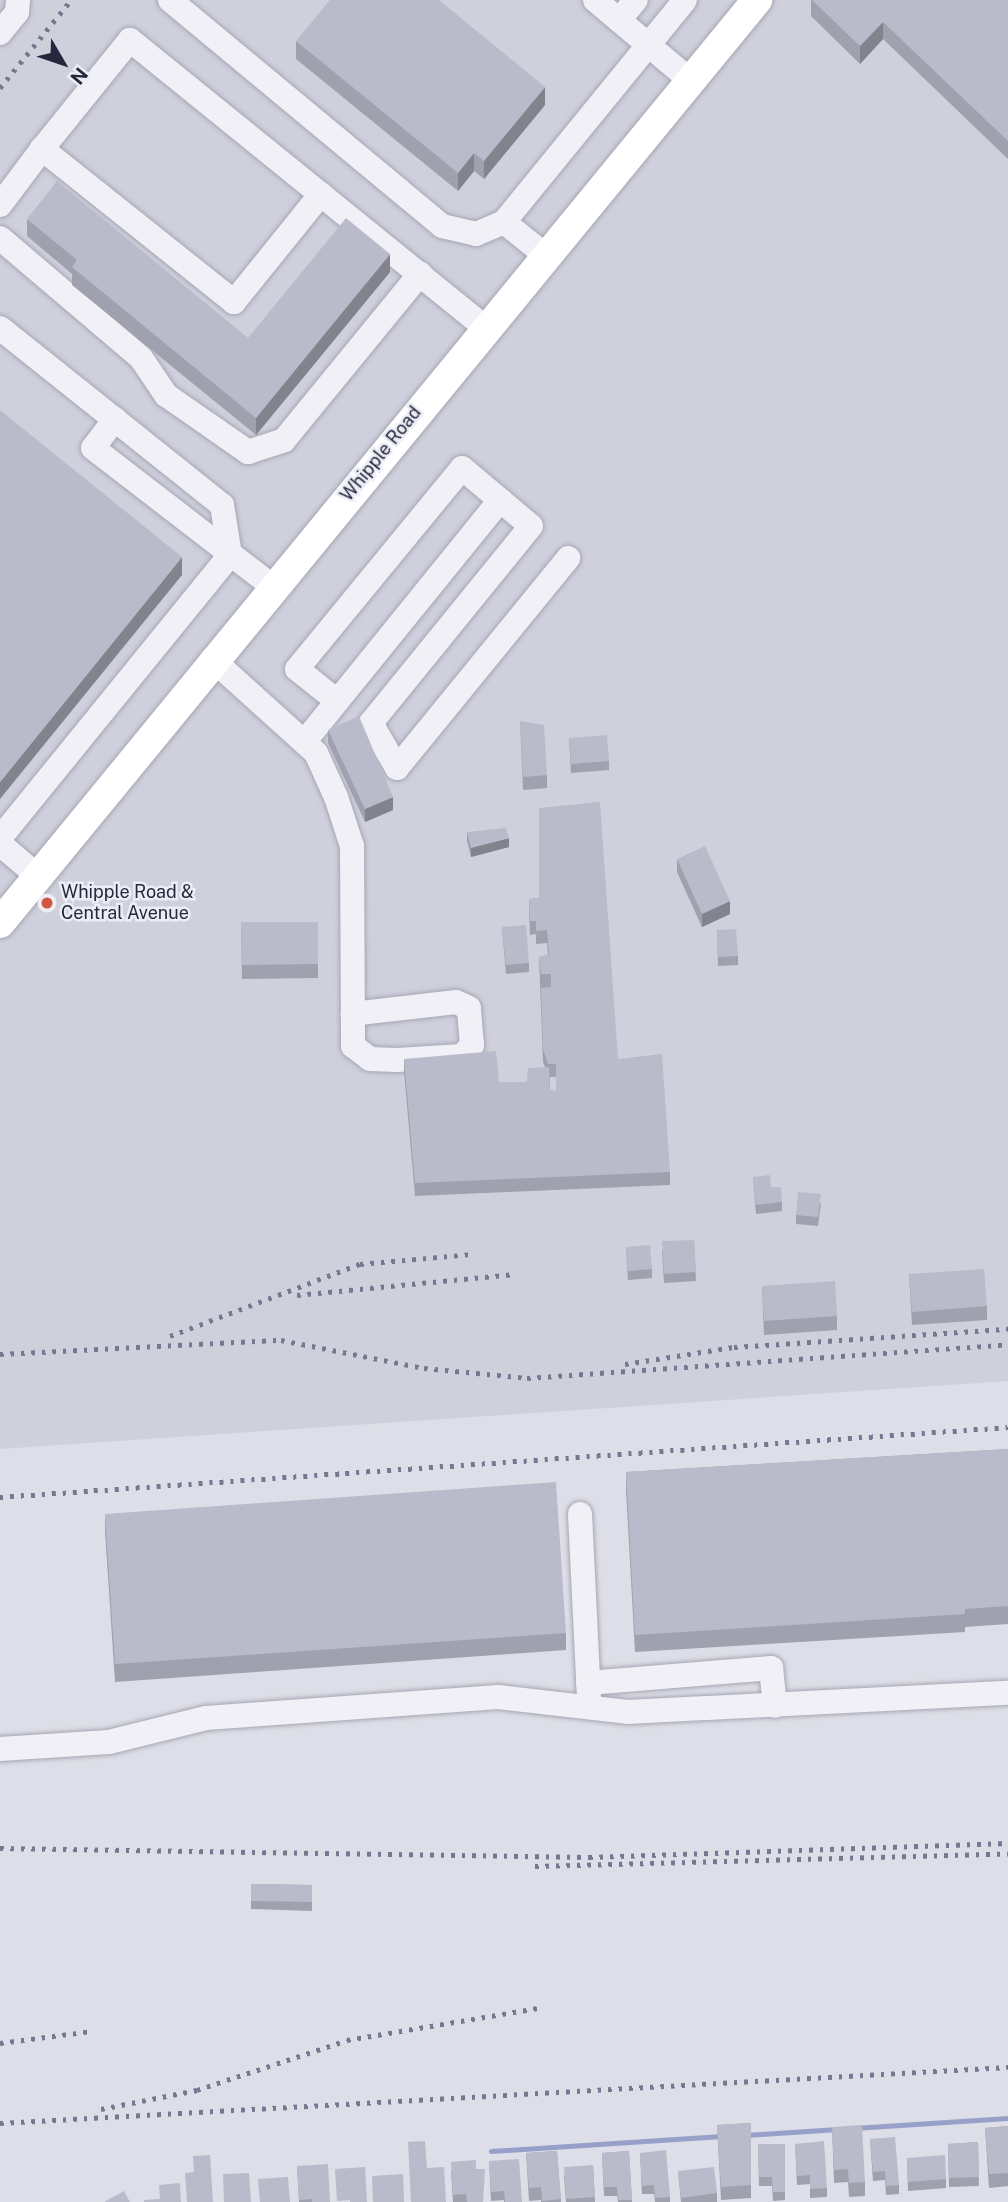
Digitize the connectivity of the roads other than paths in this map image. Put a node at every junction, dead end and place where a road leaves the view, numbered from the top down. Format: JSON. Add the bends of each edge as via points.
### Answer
{"nodes":[{"id":1,"x":18,"y":0,"type":"edge"},
{"id":2,"x":170,"y":0,"type":"edge"},
{"id":3,"x":595,"y":0,"type":"edge"},
{"id":4,"x":636,"y":0,"type":"edge"},
{"id":5,"x":685,"y":0,"type":"edge"},
{"id":6,"x":758,"y":0,"type":"edge"},
{"id":7,"x":619,"y":20,"type":"junction"},
{"id":8,"x":0,"y":33,"type":"edge"},
{"id":9,"x":648,"y":44,"type":"junction"},
{"id":10,"x":690,"y":80,"type":"junction"},
{"id":11,"x":42,"y":149,"type":"junction"},
{"id":12,"x":321,"y":194,"type":"junction"},
{"id":13,"x":0,"y":205,"type":"edge"},
{"id":14,"x":505,"y":222,"type":"junction"},
{"id":15,"x":0,"y":239,"type":"edge"},
{"id":16,"x":545,"y":255,"type":"junction"},
{"id":17,"x":420,"y":274,"type":"junction"},
{"id":18,"x":485,"y":327,"type":"junction"},
{"id":19,"x":0,"y":328,"type":"edge"},
{"id":20,"x":115,"y":419,"type":"junction"},
{"id":21,"x":500,"y":500,"type":"junction"},
{"id":22,"x":230,"y":555,"type":"junction"},
{"id":23,"x":568,"y":558,"type":"dead end"},
{"id":24,"x":272,"y":586,"type":"junction"},
{"id":25,"x":212,"y":659,"type":"junction"},
{"id":26,"x":337,"y":701,"type":"junction"},
{"id":27,"x":305,"y":741,"type":"junction"},
{"id":28,"x":0,"y":838,"type":"edge"},
{"id":29,"x":0,"y":844,"type":"edge"},
{"id":30,"x":40,"y":878,"type":"junction"},
{"id":31,"x":4,"y":924,"type":"edge"},
{"id":32,"x":353,"y":1014,"type":"junction"},
{"id":33,"x":580,"y":1514,"type":"dead end"},
{"id":34,"x":1008,"y":1693,"type":"edge"},
{"id":35,"x":589,"y":1695,"type":"junction"},
{"id":36,"x":775,"y":1706,"type":"junction"},
{"id":37,"x":0,"y":1749,"type":"edge"}],
"edges":[{"from":1,"to":8,"type":"lane","via":[[18,12]]},
{"from":2,"to":14,"type":"lane","via":[[442,226],[476,234]]},
{"from":3,"to":7,"type":"lane"},
{"from":4,"to":7,"type":"lane"},
{"from":5,"to":9,"type":"lane"},
{"from":6,"to":10,"type":"main road","name":"Whipple Road"},
{"from":7,"to":9,"type":"lane"},
{"from":9,"to":10,"type":"lane"},
{"from":9,"to":14,"type":"lane"},
{"from":10,"to":16,"type":"main road","name":"Whipple Road"},
{"from":11,"to":12,"type":"lane","via":[[234,302]]},
{"from":11,"to":12,"type":"lane","via":[[130,40]]},
{"from":11,"to":13,"type":"lane"},
{"from":12,"to":17,"type":"lane"},
{"from":14,"to":16,"type":"lane"},
{"from":15,"to":17,"type":"lane","via":[[141,358],[166,395],[248,452],[284,440]]},
{"from":16,"to":18,"type":"main road","name":"Whipple Road"},
{"from":17,"to":18,"type":"lane"},
{"from":18,"to":24,"type":"main road","name":"Whipple Road"},
{"from":19,"to":20,"type":"lane"},
{"from":20,"to":22,"type":"lane","via":[[222,505]]},
{"from":20,"to":22,"type":"lane","via":[[93,448]]},
{"from":21,"to":23,"type":"lane","via":[[531,526],[371,723],[397,768]]},
{"from":21,"to":26,"type":"lane"},
{"from":21,"to":26,"type":"lane","via":[[462,468],[297,669]]},
{"from":22,"to":24,"type":"lane"},
{"from":22,"to":28,"type":"lane"},
{"from":24,"to":25,"type":"main road","name":"Whipple Road"},
{"from":25,"to":27,"type":"lane"},
{"from":25,"to":30,"type":"main road","name":"Whipple Road"},
{"from":26,"to":27,"type":"lane"},
{"from":27,"to":32,"type":"lane","via":[[316,753],[352,845]]},
{"from":29,"to":30,"type":"lane"},
{"from":30,"to":31,"type":"main road","name":"Whipple Road"},
{"from":32,"to":32,"type":"lane","via":[[353,1046],[370,1059],[462,1056],[472,1045],[469,1008],[456,1002]]},
{"from":33,"to":35,"type":"lane"},
{"from":34,"to":36,"type":"lane"},
{"from":35,"to":36,"type":"lane","via":[[627,1712]]},
{"from":35,"to":36,"type":"lane","via":[[771,1668]]},
{"from":35,"to":37,"type":"lane","via":[[206,1718],[109,1742]]}]}
